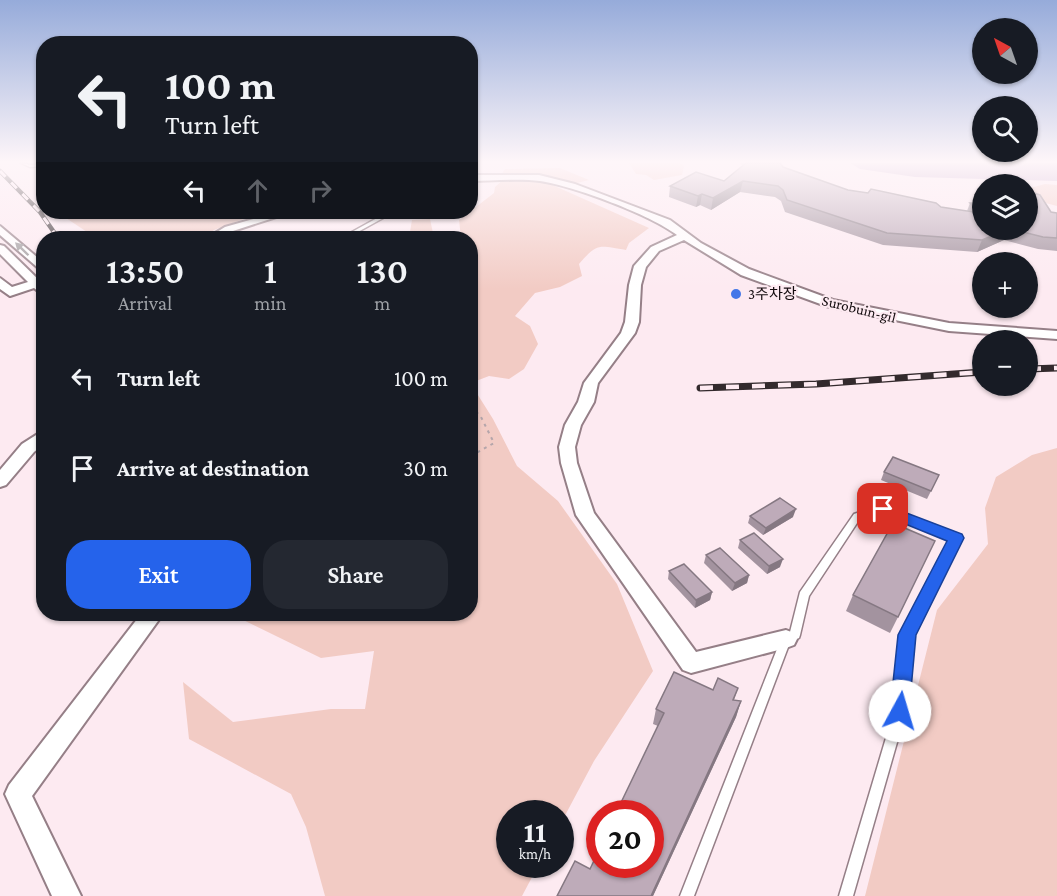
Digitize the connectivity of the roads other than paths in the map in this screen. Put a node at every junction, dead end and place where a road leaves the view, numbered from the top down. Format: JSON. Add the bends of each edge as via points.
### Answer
{"nodes":[{"id":1,"x":621,"y":205,"type":"edge"},
{"id":2,"x":263,"y":219,"type":"edge"},
{"id":3,"x":378,"y":219,"type":"edge"},
{"id":4,"x":0,"y":229,"type":"edge"},
{"id":5,"x":225,"y":231,"type":"edge"},
{"id":6,"x":357,"y":231,"type":"edge"},
{"id":7,"x":685,"y":236,"type":"junction"},
{"id":8,"x":0,"y":248,"type":"edge"},
{"id":9,"x":36,"y":263,"type":"edge"},
{"id":10,"x":0,"y":282,"type":"edge"},
{"id":11,"x":36,"y":285,"type":"edge"},
{"id":12,"x":36,"y":288,"type":"edge"},
{"id":13,"x":1057,"y":335,"type":"edge"},
{"id":14,"x":36,"y":442,"type":"edge"},
{"id":15,"x":0,"y":481,"type":"edge"},
{"id":16,"x":148,"y":621,"type":"edge"},
{"id":17,"x":786,"y":639,"type":"junction"},
{"id":18,"x":67,"y":896,"type":"edge"},
{"id":19,"x":687,"y":896,"type":"edge"},
{"id":20,"x":846,"y":896,"type":"edge"}],
"edges":[{"from":1,"to":7,"type":"street","name":"Surobuin-gil","via":[[659,219]]},
{"from":2,"to":5,"type":"street"},
{"from":3,"to":6,"type":"lane"},
{"from":9,"to":4,"type":"street","one_way":true},
{"from":7,"to":13,"type":"street","name":"Surobuin-gil","via":[[745,272],[840,305],[949,327]]},
{"from":7,"to":17,"type":"street","via":[[655,249],[640,266],[632,322],[591,382],[570,435],[569,463],[585,515],[691,663]]},
{"from":8,"to":11,"type":"street"},
{"from":10,"to":12,"type":"street","via":[[10,292]]},
{"from":14,"to":15,"type":"street"},
{"from":16,"to":18,"type":"street","via":[[18,794]]},
{"from":17,"to":19,"type":"lane"},
{"from":17,"to":20,"type":"lane","via":[[795,634],[804,595],[857,516],[872,518],[883,509],[956,538],[907,635],[900,711]]}]}
